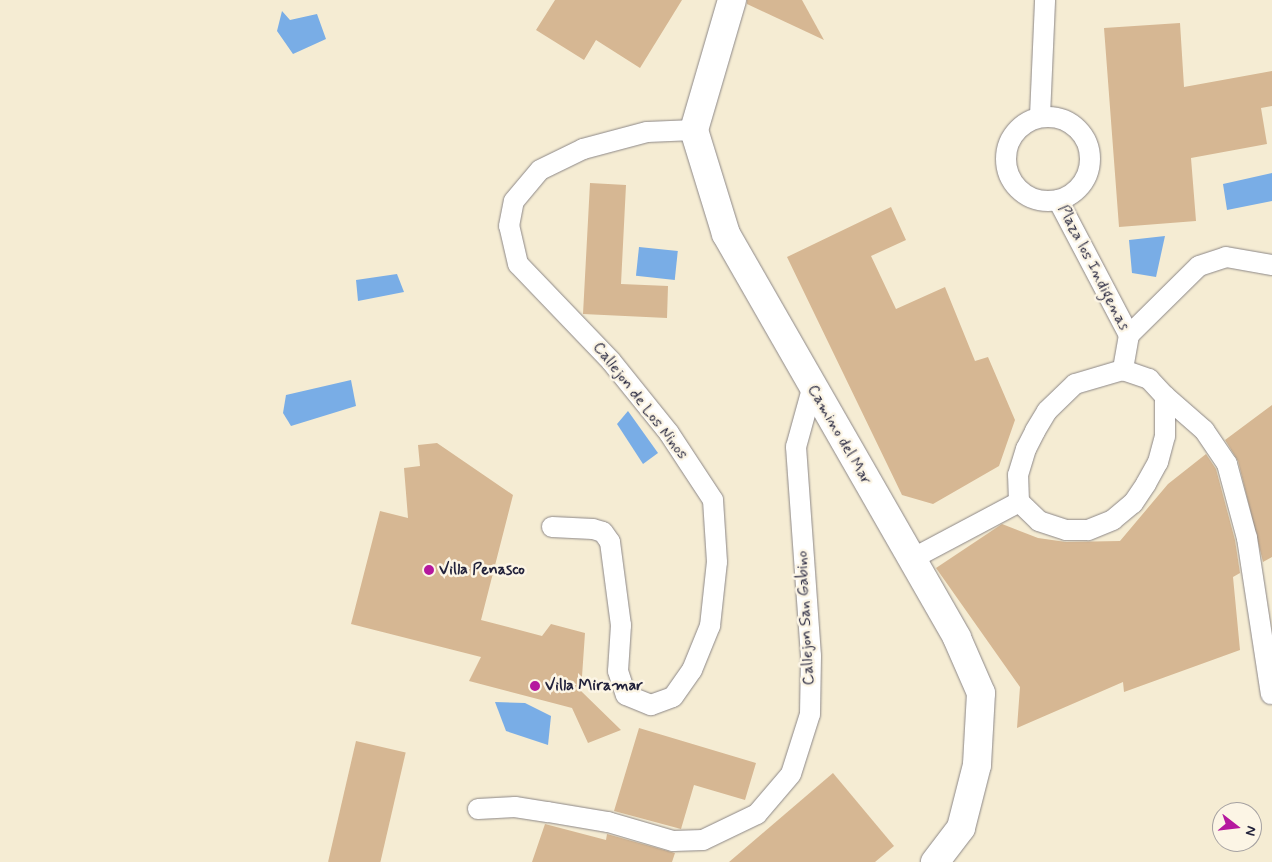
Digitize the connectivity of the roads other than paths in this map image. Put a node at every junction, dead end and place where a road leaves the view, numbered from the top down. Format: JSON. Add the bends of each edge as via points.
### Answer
{"nodes":[{"id":1,"x":732,"y":0,"type":"edge"},
{"id":2,"x":1045,"y":0,"type":"edge"},
{"id":3,"x":1040,"y":116,"type":"junction"},
{"id":4,"x":694,"y":130,"type":"junction"},
{"id":5,"x":1058,"y":200,"type":"junction"},
{"id":6,"x":1272,"y":265,"type":"edge"},
{"id":7,"x":1128,"y":335,"type":"junction"},
{"id":8,"x":1123,"y":370,"type":"junction"},
{"id":9,"x":812,"y":389,"type":"junction"},
{"id":10,"x":1165,"y":396,"type":"junction"},
{"id":11,"x":1018,"y":502,"type":"junction"},
{"id":12,"x":552,"y":526,"type":"dead end"},
{"id":13,"x":910,"y":560,"type":"junction"},
{"id":14,"x":1271,"y":694,"type":"edge"},
{"id":15,"x":478,"y":809,"type":"dead end"},
{"id":16,"x":935,"y":862,"type":"edge"}],
"edges":[{"from":1,"to":4,"type":"street"},
{"from":2,"to":3,"type":"lane"},
{"from":3,"to":5,"type":"lane","name":"Plaza los Indigenas","via":[[1055,116],[1068,121],[1080,130],[1087,142],[1088,171],[1082,184]]},
{"from":3,"to":5,"type":"lane","name":"Plaza los Indigenas","via":[[1016,129],[1005,154],[1006,168],[1020,191],[1045,201]]},
{"from":4,"to":9,"type":"street","name":"Camino del Mar","via":[[726,234]]},
{"from":4,"to":12,"type":"lane","name":"Callejon de Los Ninos","via":[[646,132],[583,149],[540,170],[514,201],[509,226],[518,264],[611,360],[669,433],[713,500],[717,562],[710,626],[692,670],[673,697],[651,705],[626,695],[618,671],[620,625],[610,542],[603,532],[593,528]]},
{"from":5,"to":7,"type":"lane","name":"Plaza los Indigenas"},
{"from":6,"to":7,"type":"lane","name":"Plaza los Indigenas","via":[[1226,257],[1199,266]]},
{"from":7,"to":8,"type":"lane","name":"Plaza los Indigenas"},
{"from":8,"to":10,"type":"lane","via":[[1148,379]]},
{"from":8,"to":11,"type":"lane","via":[[1075,384],[1047,411],[1026,449],[1018,475]]},
{"from":9,"to":13,"type":"street","name":"Camino del Mar"},
{"from":9,"to":15,"type":"lane","name":"Callejon San Gabino","via":[[796,447],[811,656],[810,714],[791,774],[756,814],[703,840],[673,841],[608,822],[515,807]]},
{"from":10,"to":11,"type":"lane","via":[[1165,436],[1158,462],[1133,503],[1113,520],[1088,530],[1066,530],[1039,521]]},
{"from":10,"to":14,"type":"lane","via":[[1204,430],[1227,464],[1247,538]]},
{"from":11,"to":13,"type":"lane"},
{"from":13,"to":16,"type":"street","name":"Camino del Mar","via":[[957,638],[981,693],[977,765],[964,819],[961,828]]}]}
